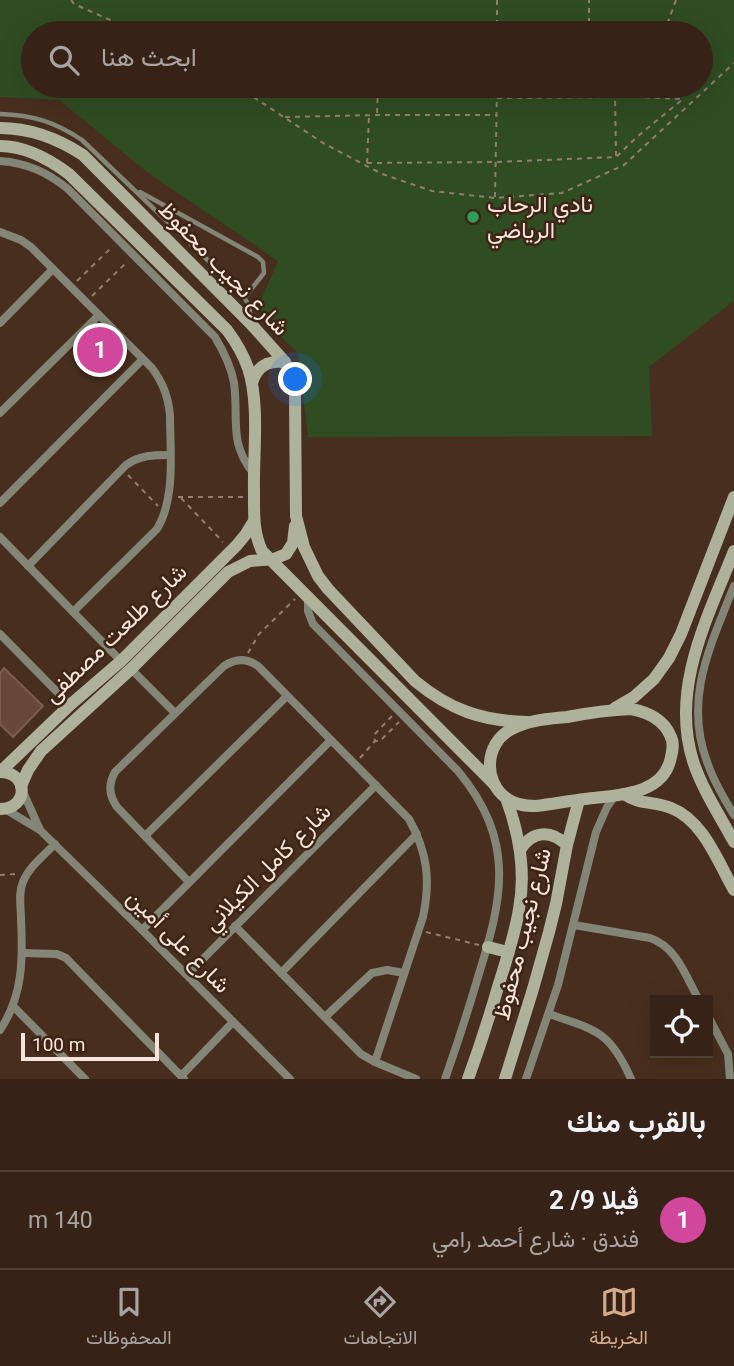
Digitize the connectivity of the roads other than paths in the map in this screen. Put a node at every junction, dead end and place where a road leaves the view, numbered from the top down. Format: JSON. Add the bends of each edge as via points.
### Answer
{"nodes":[{"id":1,"x":0,"y":114,"type":"edge"},
{"id":2,"x":4,"y":128,"type":"edge"},
{"id":3,"x":4,"y":146,"type":"edge"},
{"id":4,"x":96,"y":160,"type":"junction"},
{"id":5,"x":0,"y":161,"type":"edge"},
{"id":6,"x":133,"y":188,"type":"junction"},
{"id":7,"x":0,"y":232,"type":"edge"},
{"id":8,"x":53,"y":270,"type":"junction"},
{"id":9,"x":245,"y":298,"type":"junction"},
{"id":10,"x":99,"y":316,"type":"junction"},
{"id":11,"x":0,"y":323,"type":"edge"},
{"id":12,"x":251,"y":324,"type":"junction"},
{"id":13,"x":143,"y":359,"type":"junction"},
{"id":14,"x":285,"y":362,"type":"junction"},
{"id":15,"x":252,"y":383,"type":"junction"},
{"id":16,"x":0,"y":413,"type":"edge"},
{"id":17,"x":170,"y":455,"type":"junction"},
{"id":18,"x":254,"y":474,"type":"junction"},
{"id":19,"x":734,"y":497,"type":"edge"},
{"id":20,"x":0,"y":503,"type":"edge"},
{"id":21,"x":296,"y":516,"type":"junction"},
{"id":22,"x":254,"y":521,"type":"junction"},
{"id":23,"x":0,"y":537,"type":"edge"},
{"id":24,"x":734,"y":551,"type":"edge"},
{"id":25,"x":268,"y":558,"type":"junction"},
{"id":26,"x":28,"y":566,"type":"junction"},
{"id":27,"x":734,"y":586,"type":"edge"},
{"id":28,"x":305,"y":594,"type":"junction"},
{"id":29,"x":74,"y":612,"type":"junction"},
{"id":30,"x":0,"y":634,"type":"edge"},
{"id":31,"x":126,"y":665,"type":"junction"},
{"id":32,"x":697,"y":665,"type":"junction"},
{"id":33,"x":287,"y":696,"type":"junction"},
{"id":34,"x":70,"y":705,"type":"junction"},
{"id":35,"x":612,"y":710,"type":"junction"},
{"id":36,"x":175,"y":713,"type":"junction"},
{"id":37,"x":527,"y":722,"type":"junction"},
{"id":38,"x":688,"y":736,"type":"junction"},
{"id":39,"x":672,"y":737,"type":"junction"},
{"id":40,"x":331,"y":740,"type":"junction"},
{"id":41,"x":0,"y":772,"type":"edge"},
{"id":42,"x":376,"y":785,"type":"junction"},
{"id":43,"x":495,"y":785,"type":"junction"},
{"id":44,"x":21,"y":788,"type":"junction"},
{"id":45,"x":619,"y":795,"type":"junction"},
{"id":46,"x":506,"y":798,"type":"junction"},
{"id":47,"x":579,"y":800,"type":"junction"},
{"id":48,"x":721,"y":805,"type":"junction"},
{"id":49,"x":2,"y":809,"type":"edge"},
{"id":50,"x":734,"y":815,"type":"edge"},
{"id":51,"x":40,"y":830,"type":"junction"},
{"id":52,"x":417,"y":834,"type":"junction"},
{"id":53,"x":145,"y":836,"type":"junction"},
{"id":54,"x":734,"y":842,"type":"edge"},
{"id":55,"x":55,"y":844,"type":"junction"},
{"id":56,"x":567,"y":845,"type":"junction"},
{"id":57,"x":520,"y":850,"type":"junction"},
{"id":58,"x":189,"y":882,"type":"junction"},
{"id":59,"x":734,"y":890,"type":"edge"},
{"id":60,"x":574,"y":925,"type":"junction"},
{"id":61,"x":235,"y":926,"type":"junction"},
{"id":62,"x":142,"y":930,"type":"junction"},
{"id":63,"x":488,"y":947,"type":"junction"},
{"id":64,"x":508,"y":952,"type":"junction"},
{"id":65,"x":23,"y":953,"type":"junction"},
{"id":66,"x":281,"y":972,"type":"junction"},
{"id":67,"x":404,"y":973,"type":"junction"},
{"id":68,"x":187,"y":975,"type":"junction"},
{"id":69,"x":696,"y":995,"type":"edge"},
{"id":70,"x":13,"y":1006,"type":"junction"},
{"id":71,"x":550,"y":1014,"type":"junction"},
{"id":72,"x":325,"y":1017,"type":"junction"},
{"id":73,"x":233,"y":1022,"type":"junction"},
{"id":74,"x":713,"y":1026,"type":"edge"},
{"id":75,"x":0,"y":1030,"type":"edge"},
{"id":76,"x":375,"y":1062,"type":"junction"},
{"id":77,"x":183,"y":1078,"type":"edge"},
{"id":78,"x":85,"y":1079,"type":"edge"},
{"id":79,"x":290,"y":1079,"type":"edge"},
{"id":80,"x":416,"y":1079,"type":"edge"},
{"id":81,"x":445,"y":1079,"type":"edge"},
{"id":82,"x":468,"y":1079,"type":"edge"},
{"id":83,"x":505,"y":1079,"type":"edge"},
{"id":84,"x":526,"y":1079,"type":"edge"},
{"id":85,"x":631,"y":1079,"type":"edge"},
{"id":86,"x":730,"y":1079,"type":"edge"}],
"edges":[{"from":1,"to":4,"type":"lane","via":[[45,120],[73,134]]},
{"from":2,"to":3,"type":"street"},
{"from":2,"to":4,"type":"street","name":"شارع نجيب محفوظ","via":[[36,132]]},
{"from":3,"to":15,"type":"street","name":"شارع نجيب محفوظ","via":[[46,158],[69,173],[227,330],[243,355]]},
{"from":4,"to":6,"type":"lane"},
{"from":4,"to":12,"type":"street","name":"شارع نجيب محفوظ"},
{"from":5,"to":18,"type":"street","via":[[36,168],[68,189],[209,331],[231,368],[238,448]]},
{"from":6,"to":9,"type":"lane"},
{"from":6,"to":9,"type":"lane","via":[[258,257],[264,273]]},
{"from":7,"to":8,"type":"street","via":[[31,247]]},
{"from":8,"to":10,"type":"street"},
{"from":8,"to":11,"type":"street"},
{"from":9,"to":12,"type":"lane"},
{"from":10,"to":13,"type":"street"},
{"from":10,"to":16,"type":"street"},
{"from":12,"to":14,"type":"street","name":"شارع نجيب محفوظ"},
{"from":13,"to":17,"type":"street","via":[[169,402]]},
{"from":13,"to":20,"type":"street"},
{"from":14,"to":15,"type":"street","via":[[267,363],[254,374]]},
{"from":14,"to":21,"type":"street","name":"شارع نجيب محفوظ","via":[[295,396]]},
{"from":15,"to":18,"type":"street","name":"شارع نجيب محفوظ"},
{"from":17,"to":26,"type":"street","via":[[130,462]]},
{"from":17,"to":29,"type":"street","via":[[169,497],[157,529]]},
{"from":18,"to":22,"type":"street","name":"شارع نجيب محفوظ"},
{"from":19,"to":35,"type":"street","via":[[670,658],[654,679]]},
{"from":21,"to":25,"type":"street","name":"شارع طلعت مصطفى","via":[[290,549],[281,557]]},
{"from":21,"to":37,"type":"street","name":"شارع نجيب محفوظ","via":[[318,576],[415,681],[467,713]]},
{"from":22,"to":25,"type":"street","name":"شارع نجيب محفوظ","via":[[258,542]]},
{"from":22,"to":31,"type":"street","name":"شارع طلعت مصطفى"},
{"from":23,"to":26,"type":"street"},
{"from":24,"to":32,"type":"street","via":[[697,645]]},
{"from":25,"to":28,"type":"street","name":"شارع نجيب محفوظ"},
{"from":25,"to":31,"type":"street","name":"شارع طلعت مصطفى","via":[[228,572]]},
{"from":26,"to":29,"type":"street"},
{"from":27,"to":32,"type":"street"},
{"from":28,"to":43,"type":"street","name":"شارع نجيب محفوظ"},
{"from":28,"to":63,"type":"street","via":[[313,624],[458,771],[482,806],[499,857],[500,890]]},
{"from":29,"to":31,"type":"street"},
{"from":30,"to":34,"type":"street"},
{"from":31,"to":34,"type":"street","name":"شارع طلعت مصطفى"},
{"from":31,"to":36,"type":"street"},
{"from":31,"to":44,"type":"street","name":"شارع طلعت مصطفى","via":[[41,751]]},
{"from":32,"to":38,"type":"street","via":[[686,694]]},
{"from":32,"to":48,"type":"street","via":[[700,740]]},
{"from":33,"to":36,"type":"street","via":[[258,666],[245,660],[230,662]]},
{"from":33,"to":40,"type":"street"},
{"from":33,"to":53,"type":"street"},
{"from":34,"to":41,"type":"street","name":"شارع طلعت مصطفى"},
{"from":35,"to":37,"type":"street"},
{"from":35,"to":39,"type":"street","via":[[650,714]]},
{"from":36,"to":53,"type":"street","via":[[111,778],[113,801]]},
{"from":37,"to":43,"type":"street","via":[[508,731],[492,749],[490,774]]},
{"from":38,"to":39,"type":"street"},
{"from":38,"to":48,"type":"street","via":[[695,767]]},
{"from":39,"to":45,"type":"street","via":[[671,761],[662,777],[647,789]]},
{"from":40,"to":42,"type":"street"},
{"from":40,"to":58,"type":"street"},
{"from":41,"to":44,"type":"street","via":[[16,777]]},
{"from":42,"to":52,"type":"street"},
{"from":42,"to":61,"type":"street","name":"شارع كامل الكيلاني"},
{"from":43,"to":46,"type":"street","name":"شارع نجيب محفوظ"},
{"from":44,"to":49,"type":"street","name":"شارع طلعت مصطفى","via":[[15,805]]},
{"from":44,"to":51,"type":"street","name":"شارع على أمين"},
{"from":45,"to":47,"type":"street"},
{"from":45,"to":59,"type":"street","via":[[663,805],[696,824]]},
{"from":45,"to":60,"type":"street","via":[[607,807],[596,832]]},
{"from":46,"to":47,"type":"street","via":[[526,806]]},
{"from":46,"to":57,"type":"street","name":"شارع نجيب محفوظ"},
{"from":47,"to":56,"type":"street","name":"شارع نجيب محفوظ"},
{"from":48,"to":50,"type":"street"},
{"from":48,"to":54,"type":"street"},
{"from":49,"to":51,"type":"street","name":"شارع على أمين"},
{"from":51,"to":55,"type":"street","name":"شارع على أمين"},
{"from":52,"to":66,"type":"street"},
{"from":52,"to":67,"type":"street","via":[[428,884]]},
{"from":53,"to":58,"type":"street"},
{"from":55,"to":62,"type":"street","name":"شارع على أمين"},
{"from":55,"to":65,"type":"street","via":[[23,880]]},
{"from":56,"to":57,"type":"street","via":[[542,834],[525,842]]},
{"from":56,"to":83,"type":"street","name":"شارع نجيب محفوظ","via":[[556,904]]},
{"from":57,"to":64,"type":"street","name":"شارع نجيب محفوظ","via":[[519,909]]},
{"from":58,"to":62,"type":"street"},
{"from":60,"to":69,"type":"street","via":[[659,941],[673,953]]},
{"from":60,"to":71,"type":"street"},
{"from":61,"to":66,"type":"street"},
{"from":61,"to":68,"type":"street","name":"شارع كامل الكيلاني"},
{"from":62,"to":68,"type":"street","name":"شارع على أمين"},
{"from":63,"to":64,"type":"street"},
{"from":63,"to":81,"type":"street"},
{"from":64,"to":82,"type":"street","name":"شارع نجيب محفوظ"},
{"from":65,"to":70,"type":"street"},
{"from":65,"to":77,"type":"street","via":[[66,958]]},
{"from":66,"to":72,"type":"street"},
{"from":67,"to":72,"type":"street","via":[[372,973]]},
{"from":67,"to":76,"type":"street"},
{"from":68,"to":73,"type":"street","name":"شارع على أمين"},
{"from":70,"to":75,"type":"street"},
{"from":70,"to":78,"type":"street"},
{"from":71,"to":84,"type":"street"},
{"from":71,"to":85,"type":"street","via":[[603,1035],[620,1055]]},
{"from":72,"to":76,"type":"street"},
{"from":73,"to":77,"type":"street"},
{"from":73,"to":79,"type":"street","name":"شارع على أمين"},
{"from":74,"to":86,"type":"street","via":[[728,1054]]},
{"from":76,"to":80,"type":"street"}]}
